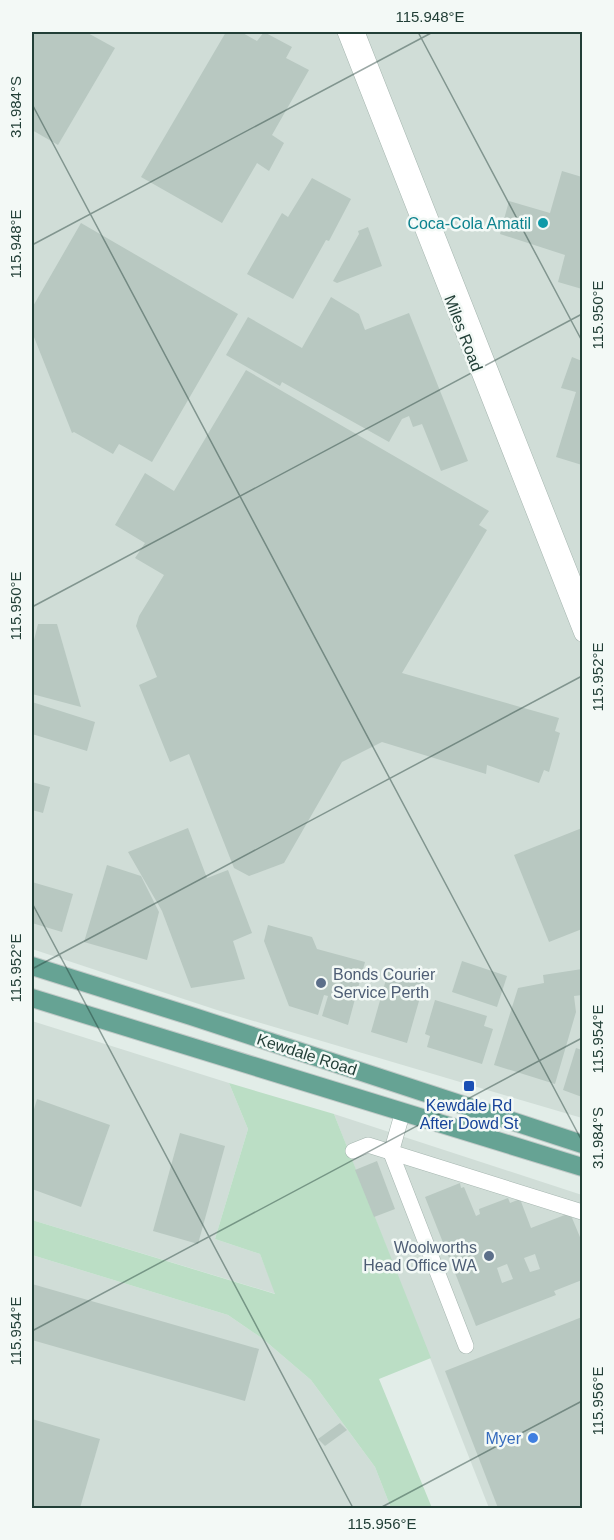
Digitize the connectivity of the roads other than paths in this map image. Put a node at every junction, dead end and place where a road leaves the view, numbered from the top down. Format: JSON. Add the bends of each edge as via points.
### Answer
{"nodes":[{"id":1,"x":345,"y":32,"type":"edge"},
{"id":2,"x":357,"y":32,"type":"edge"},
{"id":3,"x":582,"y":602,"type":"edge"},
{"id":4,"x":582,"y":634,"type":"edge"},
{"id":5,"x":32,"y":966,"type":"edge"},
{"id":6,"x":32,"y":998,"type":"edge"},
{"id":7,"x":410,"y":1088,"type":"junction"},
{"id":8,"x":403,"y":1111,"type":"junction"},
{"id":9,"x":582,"y":1144,"type":"edge"},
{"id":10,"x":353,"y":1151,"type":"dead end"},
{"id":11,"x":391,"y":1153,"type":"junction"},
{"id":12,"x":582,"y":1167,"type":"edge"},
{"id":13,"x":582,"y":1212,"type":"edge"},
{"id":14,"x":466,"y":1346,"type":"dead end"}],
"edges":[{"from":1,"to":4,"type":"street","name":"Miles Road"},
{"from":2,"to":3,"type":"street","name":"Miles Road"},
{"from":5,"to":7,"type":"main road","name":"Kewdale Road"},
{"from":6,"to":8,"type":"main road","name":"Kewdale Road"},
{"from":7,"to":8,"type":"main road"},
{"from":7,"to":9,"type":"main road","name":"Kewdale Road"},
{"from":8,"to":11,"type":"street"},
{"from":8,"to":12,"type":"main road","name":"Kewdale Road"},
{"from":10,"to":11,"type":"street","via":[[368,1145]]},
{"from":11,"to":13,"type":"street"},
{"from":11,"to":14,"type":"street"}]}
